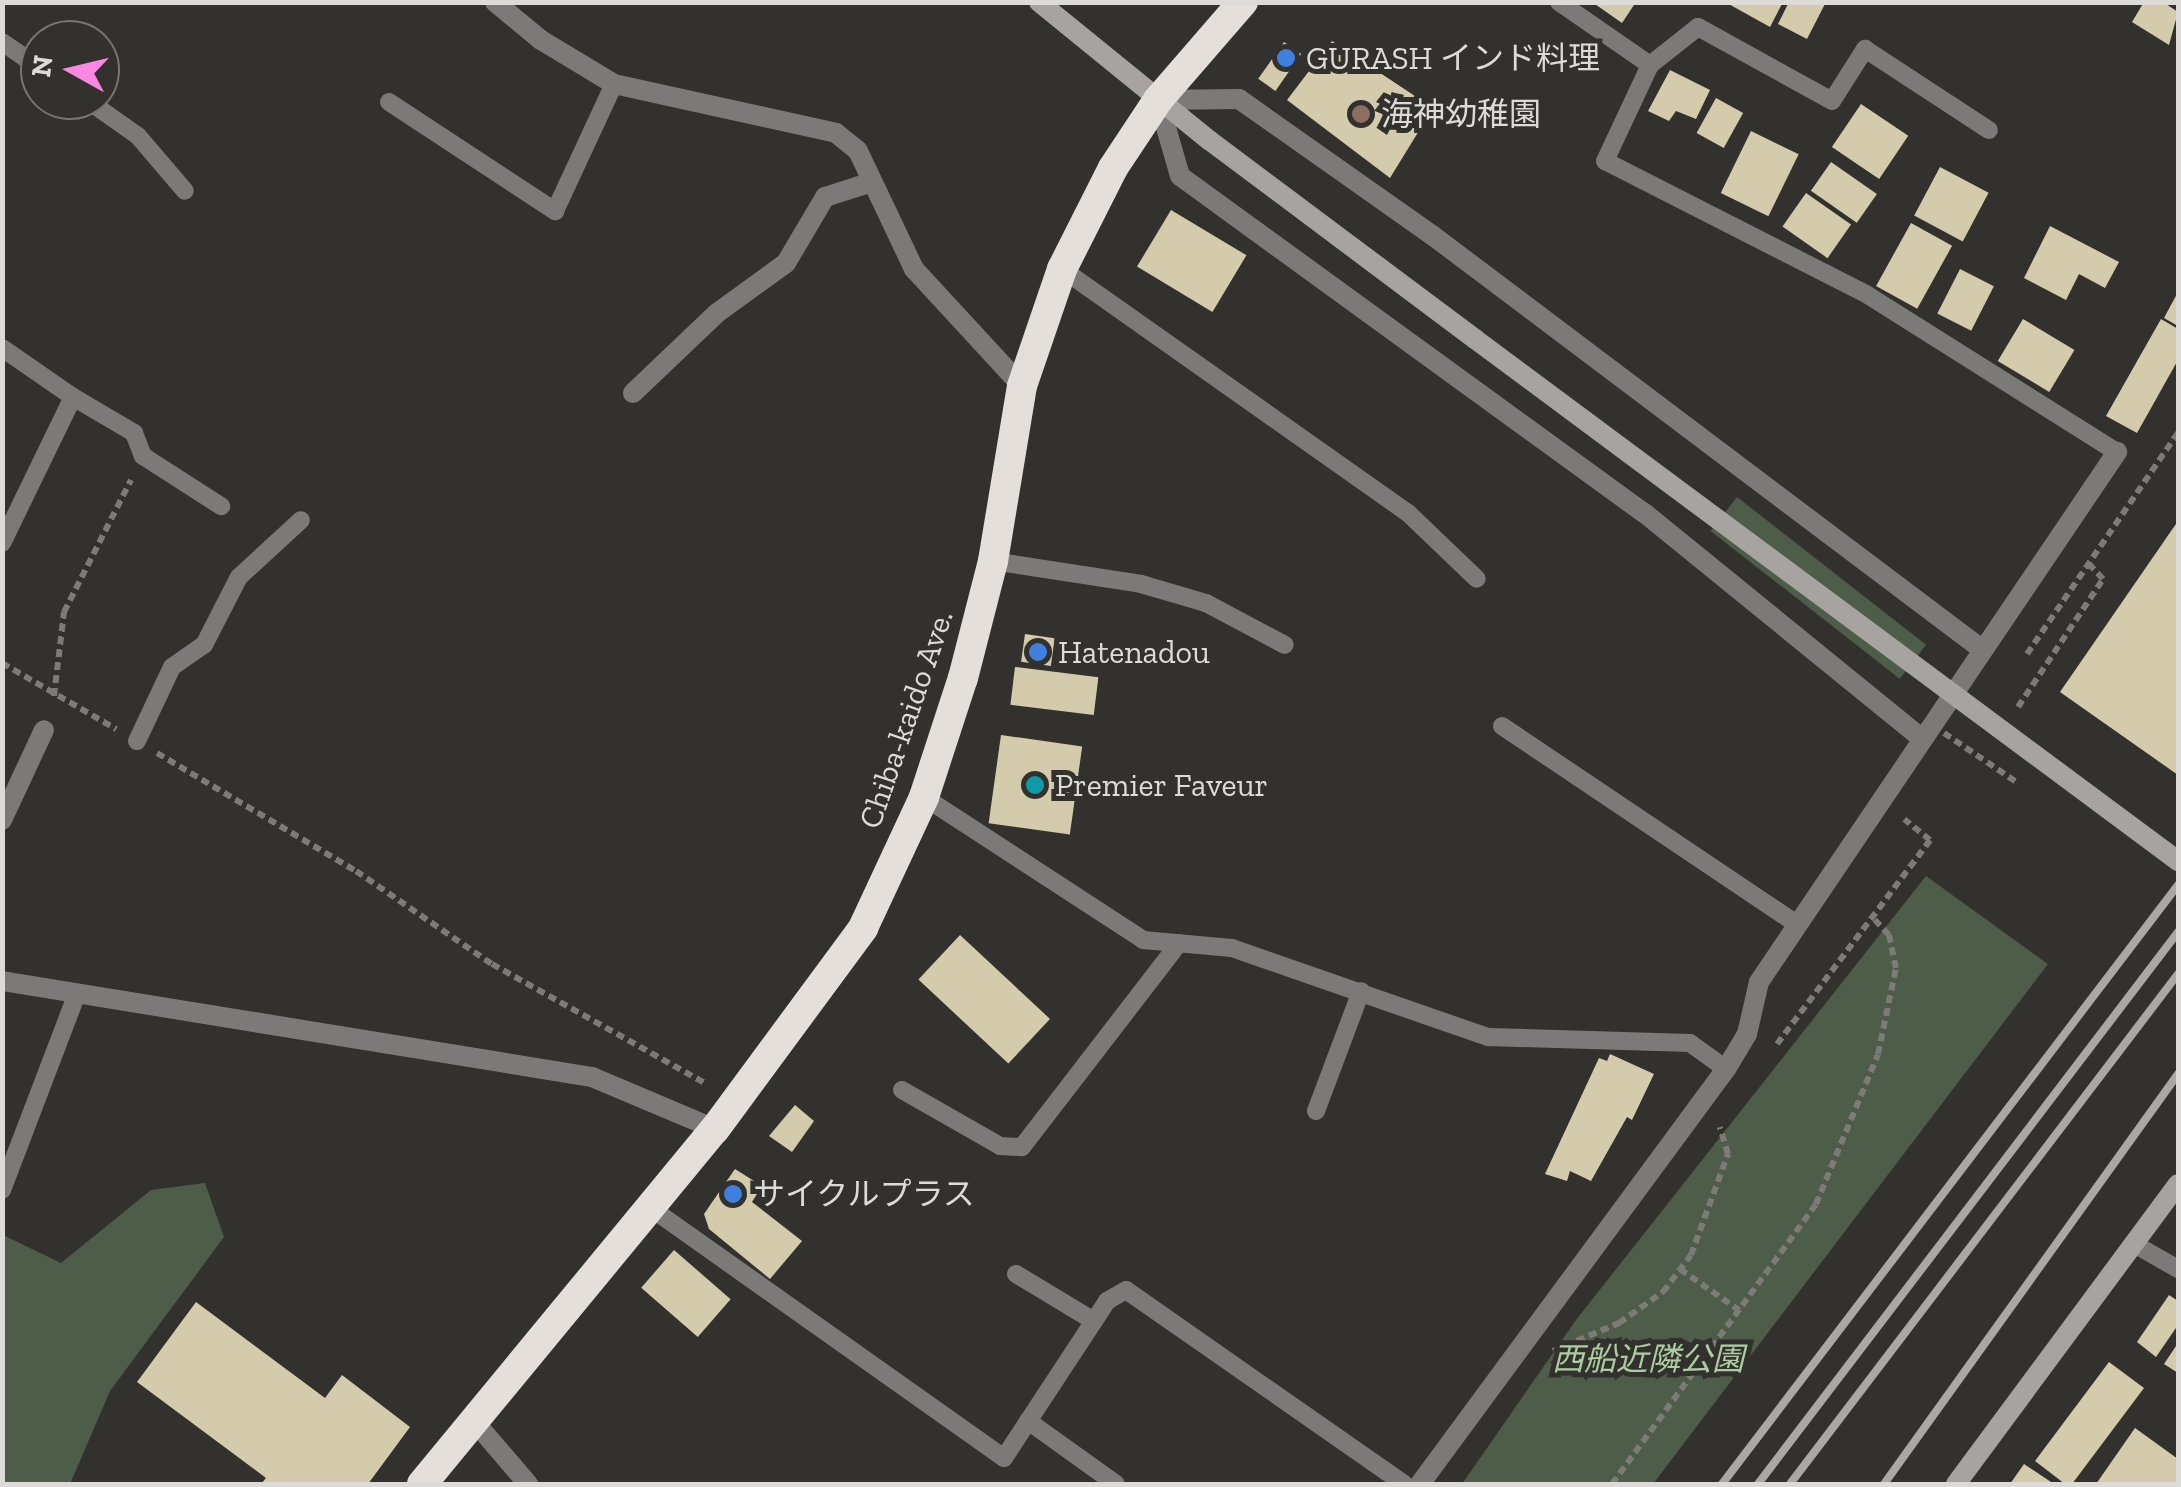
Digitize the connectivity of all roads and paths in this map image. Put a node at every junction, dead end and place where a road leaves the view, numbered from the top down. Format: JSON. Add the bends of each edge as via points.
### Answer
{"nodes":[{"id":1,"x":495,"y":2,"type":"edge"},
{"id":2,"x":1039,"y":2,"type":"edge"},
{"id":3,"x":1243,"y":2,"type":"edge"},
{"id":4,"x":1559,"y":2,"type":"edge"},
{"id":5,"x":1650,"y":65,"type":"junction"},
{"id":6,"x":614,"y":84,"type":"junction"},
{"id":7,"x":1158,"y":100,"type":"junction"},
{"id":8,"x":388,"y":102,"type":"dead end"},
{"id":9,"x":115,"y":120,"type":"edge"},
{"id":10,"x":1989,"y":130,"type":"dead end"},
{"id":11,"x":872,"y":182,"type":"junction"},
{"id":12,"x":185,"y":191,"type":"dead end"},
{"id":13,"x":1062,"y":269,"type":"junction"},
{"id":14,"x":2,"y":348,"type":"edge"},
{"id":15,"x":1022,"y":386,"type":"junction"},
{"id":16,"x":633,"y":393,"type":"dead end"},
{"id":17,"x":72,"y":397,"type":"junction"},
{"id":18,"x":2178,"y":434,"type":"edge"},
{"id":19,"x":2117,"y":452,"type":"joint"},
{"id":20,"x":143,"y":456,"type":"junction"},
{"id":21,"x":222,"y":506,"type":"dead end"},
{"id":22,"x":301,"y":520,"type":"dead end"},
{"id":23,"x":2,"y":543,"type":"edge"},
{"id":24,"x":993,"y":560,"type":"junction"},
{"id":25,"x":2088,"y":564,"type":"junction"},
{"id":26,"x":1477,"y":579,"type":"dead end"},
{"id":27,"x":1285,"y":645,"type":"dead end"},
{"id":28,"x":1980,"y":648,"type":"junction"},
{"id":29,"x":2027,"y":654,"type":"dead end"},
{"id":30,"x":2,"y":663,"type":"edge"},
{"id":31,"x":54,"y":693,"type":"junction"},
{"id":32,"x":2013,"y":715,"type":"dead end"},
{"id":33,"x":1502,"y":726,"type":"dead end"},
{"id":34,"x":44,"y":730,"type":"joint"},
{"id":35,"x":1920,"y":737,"type":"junction"},
{"id":36,"x":137,"y":741,"type":"junction"},
{"id":37,"x":924,"y":797,"type":"junction"},
{"id":38,"x":1889,"y":807,"type":"dead end"},
{"id":39,"x":2,"y":820,"type":"edge"},
{"id":40,"x":2178,"y":860,"type":"edge"},
{"id":41,"x":1798,"y":924,"type":"junction"},
{"id":42,"x":1179,"y":943,"type":"junction"},
{"id":43,"x":2,"y":981,"type":"edge"},
{"id":44,"x":1360,"y":990,"type":"junction"},
{"id":45,"x":77,"y":994,"type":"junction"},
{"id":46,"x":1726,"y":1070,"type":"junction"},
{"id":47,"x":708,"y":1085,"type":"dead end"},
{"id":48,"x":902,"y":1090,"type":"dead end"},
{"id":49,"x":1316,"y":1111,"type":"dead end"},
{"id":50,"x":1719,"y":1122,"type":"dead end"},
{"id":51,"x":715,"y":1130,"type":"junction"},
{"id":52,"x":2178,"y":1184,"type":"edge"},
{"id":53,"x":2,"y":1190,"type":"edge"},
{"id":54,"x":648,"y":1206,"type":"junction"},
{"id":55,"x":2134,"y":1244,"type":"junction"},
{"id":56,"x":1680,"y":1269,"type":"junction"},
{"id":57,"x":2178,"y":1269,"type":"edge"},
{"id":58,"x":1016,"y":1274,"type":"dead end"},
{"id":59,"x":1739,"y":1310,"type":"junction"},
{"id":60,"x":1094,"y":1321,"type":"junction"},
{"id":61,"x":1548,"y":1353,"type":"dead end"},
{"id":62,"x":474,"y":1421,"type":"junction"},
{"id":63,"x":1028,"y":1421,"type":"junction"},
{"id":64,"x":422,"y":1484,"type":"edge"},
{"id":65,"x":528,"y":1484,"type":"edge"},
{"id":66,"x":1116,"y":1484,"type":"edge"},
{"id":67,"x":1404,"y":1484,"type":"edge"},
{"id":68,"x":1420,"y":1484,"type":"edge"},
{"id":69,"x":1612,"y":1484,"type":"edge"},
{"id":70,"x":1956,"y":1484,"type":"edge"}],
"edges":[{"from":1,"to":6,"type":"street","via":[[541,40]]},
{"from":2,"to":7,"type":"street"},
{"from":3,"to":7,"type":"highway","name":"Chiba-kaido Ave."},
{"from":4,"to":5,"type":"lane"},
{"from":5,"to":10,"type":"lane","via":[[1698,27],[1832,101],[1865,49]]},
{"from":5,"to":19,"type":"lane","via":[[1606,162],[1866,294]]},
{"from":6,"to":8,"type":"lane","via":[[556,211]]},
{"from":6,"to":11,"type":"street","via":[[836,133],[858,151]]},
{"from":7,"to":13,"type":"highway","name":"Chiba-kaido Ave."},
{"from":7,"to":28,"type":"street","via":[[1239,100],[1432,236]]},
{"from":7,"to":35,"type":"street","via":[[1180,176],[1644,513]]},
{"from":7,"to":40,"type":"street","bridge":true},
{"from":9,"to":12,"type":"lane","via":[[138,136]]},
{"from":11,"to":15,"type":"street","via":[[914,268]]},
{"from":11,"to":16,"type":"street","via":[[824,197],[786,262],[717,313]]},
{"from":13,"to":15,"type":"highway","name":"Chiba-kaido Ave."},
{"from":13,"to":26,"type":"lane","via":[[1408,512]]},
{"from":14,"to":17,"type":"lane"},
{"from":15,"to":24,"type":"highway","name":"Chiba-kaido Ave."},
{"from":17,"to":20,"type":"lane","via":[[134,433]]},
{"from":17,"to":23,"type":"lane"},
{"from":18,"to":25,"type":"path"},
{"from":19,"to":28,"type":"street"},
{"from":20,"to":21,"type":"lane"},
{"from":20,"to":31,"type":"path","via":[[64,612]]},
{"from":22,"to":36,"type":"lane","via":[[239,577],[204,646],[172,668]]},
{"from":24,"to":27,"type":"lane","via":[[1141,584],[1206,602]]},
{"from":24,"to":37,"type":"highway","name":"Chiba-kaido Ave."},
{"from":25,"to":29,"type":"path"},
{"from":25,"to":32,"type":"path","via":[[2104,578]]},
{"from":28,"to":35,"type":"street"},
{"from":30,"to":31,"type":"path"},
{"from":31,"to":34,"type":"path"},
{"from":31,"to":36,"type":"path"},
{"from":33,"to":41,"type":"lane"},
{"from":34,"to":39,"type":"street"},
{"from":35,"to":41,"type":"street"},
{"from":36,"to":47,"type":"path","via":[[356,872],[492,964]]},
{"from":37,"to":42,"type":"lane","via":[[1142,940]]},
{"from":37,"to":51,"type":"highway","name":"Chiba-kaido Ave.","via":[[862,928]]},
{"from":38,"to":59,"type":"path","via":[[1930,840],[1872,917],[1897,960],[1878,1054],[1816,1204]]},
{"from":41,"to":46,"type":"street","via":[[1759,982],[1748,1034]]},
{"from":42,"to":44,"type":"lane","via":[[1232,948]]},
{"from":42,"to":48,"type":"lane","via":[[1022,1147],[1000,1146]]},
{"from":43,"to":45,"type":"street"},
{"from":44,"to":46,"type":"lane","via":[[1488,1037],[1690,1043]]},
{"from":44,"to":49,"type":"lane"},
{"from":45,"to":51,"type":"street","via":[[426,1045],[592,1077]]},
{"from":45,"to":53,"type":"lane"},
{"from":46,"to":68,"type":"street"},
{"from":50,"to":56,"type":"path","via":[[1728,1154]]},
{"from":51,"to":54,"type":"highway","name":"Chiba-kaido Ave."},
{"from":52,"to":55,"type":"street"},
{"from":54,"to":62,"type":"highway","name":"Chiba-kaido Ave."},
{"from":54,"to":63,"type":"lane","via":[[1004,1458]]},
{"from":55,"to":57,"type":"lane"},
{"from":55,"to":70,"type":"street"},
{"from":56,"to":59,"type":"path"},
{"from":56,"to":61,"type":"path","via":[[1662,1292],[1619,1323]]},
{"from":58,"to":60,"type":"lane"},
{"from":59,"to":69,"type":"path"},
{"from":60,"to":63,"type":"lane"},
{"from":60,"to":67,"type":"lane","via":[[1126,1290]]},
{"from":62,"to":64,"type":"highway","name":"Chiba-kaido Ave."},
{"from":62,"to":65,"type":"street"},
{"from":63,"to":66,"type":"lane"}]}
